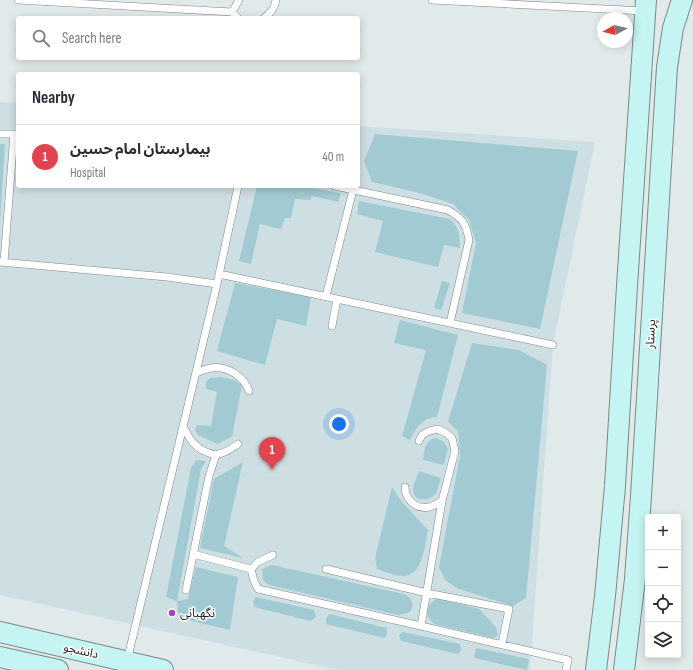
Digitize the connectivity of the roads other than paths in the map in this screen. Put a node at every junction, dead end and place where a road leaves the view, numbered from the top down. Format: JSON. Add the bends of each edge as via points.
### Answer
{"nodes":[{"id":1,"x":18,"y":0,"type":"edge"},
{"id":2,"x":239,"y":0,"type":"edge"},
{"id":3,"x":276,"y":0,"type":"edge"},
{"id":4,"x":432,"y":0,"type":"edge"},
{"id":5,"x":682,"y":0,"type":"edge"},
{"id":6,"x":646,"y":6,"type":"edge"},
{"id":7,"x":232,"y":12,"type":"junction"},
{"id":8,"x":236,"y":16,"type":"edge"},
{"id":9,"x":266,"y":16,"type":"edge"},
{"id":10,"x":0,"y":134,"type":"edge"},
{"id":11,"x":238,"y":188,"type":"edge"},
{"id":12,"x":344,"y":188,"type":"edge"},
{"id":13,"x":352,"y":190,"type":"junction"},
{"id":14,"x":2,"y":262,"type":"edge"},
{"id":15,"x":219,"y":274,"type":"junction"},
{"id":16,"x":217,"y":284,"type":"junction"},
{"id":17,"x":326,"y":296,"type":"junction"},
{"id":18,"x":337,"y":299,"type":"junction"},
{"id":19,"x":450,"y":323,"type":"junction"},
{"id":20,"x":332,"y":326,"type":"dead end"},
{"id":21,"x":553,"y":345,"type":"dead end"},
{"id":22,"x":196,"y":373,"type":"junction"},
{"id":23,"x":249,"y":391,"type":"dead end"},
{"id":24,"x":183,"y":426,"type":"junction"},
{"id":25,"x":419,"y":441,"type":"dead end"},
{"id":26,"x":238,"y":444,"type":"dead end"},
{"id":27,"x":216,"y":455,"type":"junction"},
{"id":28,"x":405,"y":487,"type":"dead end"},
{"id":29,"x":442,"y":501,"type":"junction"},
{"id":30,"x":193,"y":554,"type":"junction"},
{"id":31,"x":273,"y":555,"type":"dead end"},
{"id":32,"x":251,"y":569,"type":"junction"},
{"id":33,"x":326,"y":569,"type":"dead end"},
{"id":34,"x":186,"y":590,"type":"dead end"},
{"id":35,"x":427,"y":593,"type":"junction"},
{"id":36,"x":421,"y":626,"type":"junction"},
{"id":37,"x":0,"y":632,"type":"edge"},
{"id":38,"x":502,"y":644,"type":"junction"},
{"id":39,"x":0,"y":657,"type":"edge"},
{"id":40,"x":127,"y":662,"type":"junction"},
{"id":41,"x":58,"y":670,"type":"edge"},
{"id":42,"x":163,"y":670,"type":"edge"},
{"id":43,"x":566,"y":670,"type":"edge"},
{"id":44,"x":596,"y":670,"type":"edge"},
{"id":45,"x":624,"y":670,"type":"edge"}],
"edges":[{"from":1,"to":7,"type":"lane"},
{"from":2,"to":7,"type":"lane"},
{"from":3,"to":9,"type":"lane"},
{"from":4,"to":6,"type":"lane"},
{"from":5,"to":45,"type":"main road","name":"پرستار","via":[[673,28],[667,67],[641,496],[635,579]]},
{"from":6,"to":44,"type":"main road","via":[[615,486]]},
{"from":7,"to":8,"type":"lane"},
{"from":10,"to":14,"type":"lane","via":[[14,134]]},
{"from":11,"to":15,"type":"lane"},
{"from":12,"to":13,"type":"lane"},
{"from":13,"to":17,"type":"lane"},
{"from":13,"to":19,"type":"lane","via":[[448,210],[461,218],[467,228],[469,240]]},
{"from":14,"to":16,"type":"lane"},
{"from":15,"to":16,"type":"lane"},
{"from":15,"to":17,"type":"lane"},
{"from":16,"to":22,"type":"lane"},
{"from":17,"to":18,"type":"lane"},
{"from":18,"to":19,"type":"lane"},
{"from":18,"to":20,"type":"lane"},
{"from":19,"to":21,"type":"lane"},
{"from":22,"to":23,"type":"lane","via":[[209,368],[230,371],[247,385]]},
{"from":22,"to":24,"type":"lane"},
{"from":24,"to":27,"type":"lane","via":[[196,446]]},
{"from":24,"to":40,"type":"lane"},
{"from":25,"to":29,"type":"lane","via":[[422,435],[438,429],[452,438],[455,451]]},
{"from":26,"to":27,"type":"lane"},
{"from":27,"to":30,"type":"lane","via":[[209,476]]},
{"from":28,"to":29,"type":"lane","via":[[408,499],[421,508]]},
{"from":29,"to":35,"type":"lane"},
{"from":30,"to":32,"type":"lane"},
{"from":30,"to":34,"type":"lane"},
{"from":31,"to":32,"type":"lane","via":[[258,562]]},
{"from":32,"to":36,"type":"lane","via":[[258,589]]},
{"from":33,"to":35,"type":"lane"},
{"from":35,"to":36,"type":"lane"},
{"from":35,"to":38,"type":"lane","via":[[509,609]]},
{"from":36,"to":38,"type":"lane"},
{"from":37,"to":40,"type":"main road","name":"دانشجو"},
{"from":38,"to":43,"type":"lane","via":[[568,660]]},
{"from":39,"to":41,"type":"main road","name":"دانشجو"},
{"from":40,"to":42,"type":"main road","name":"دانشجو"}]}
